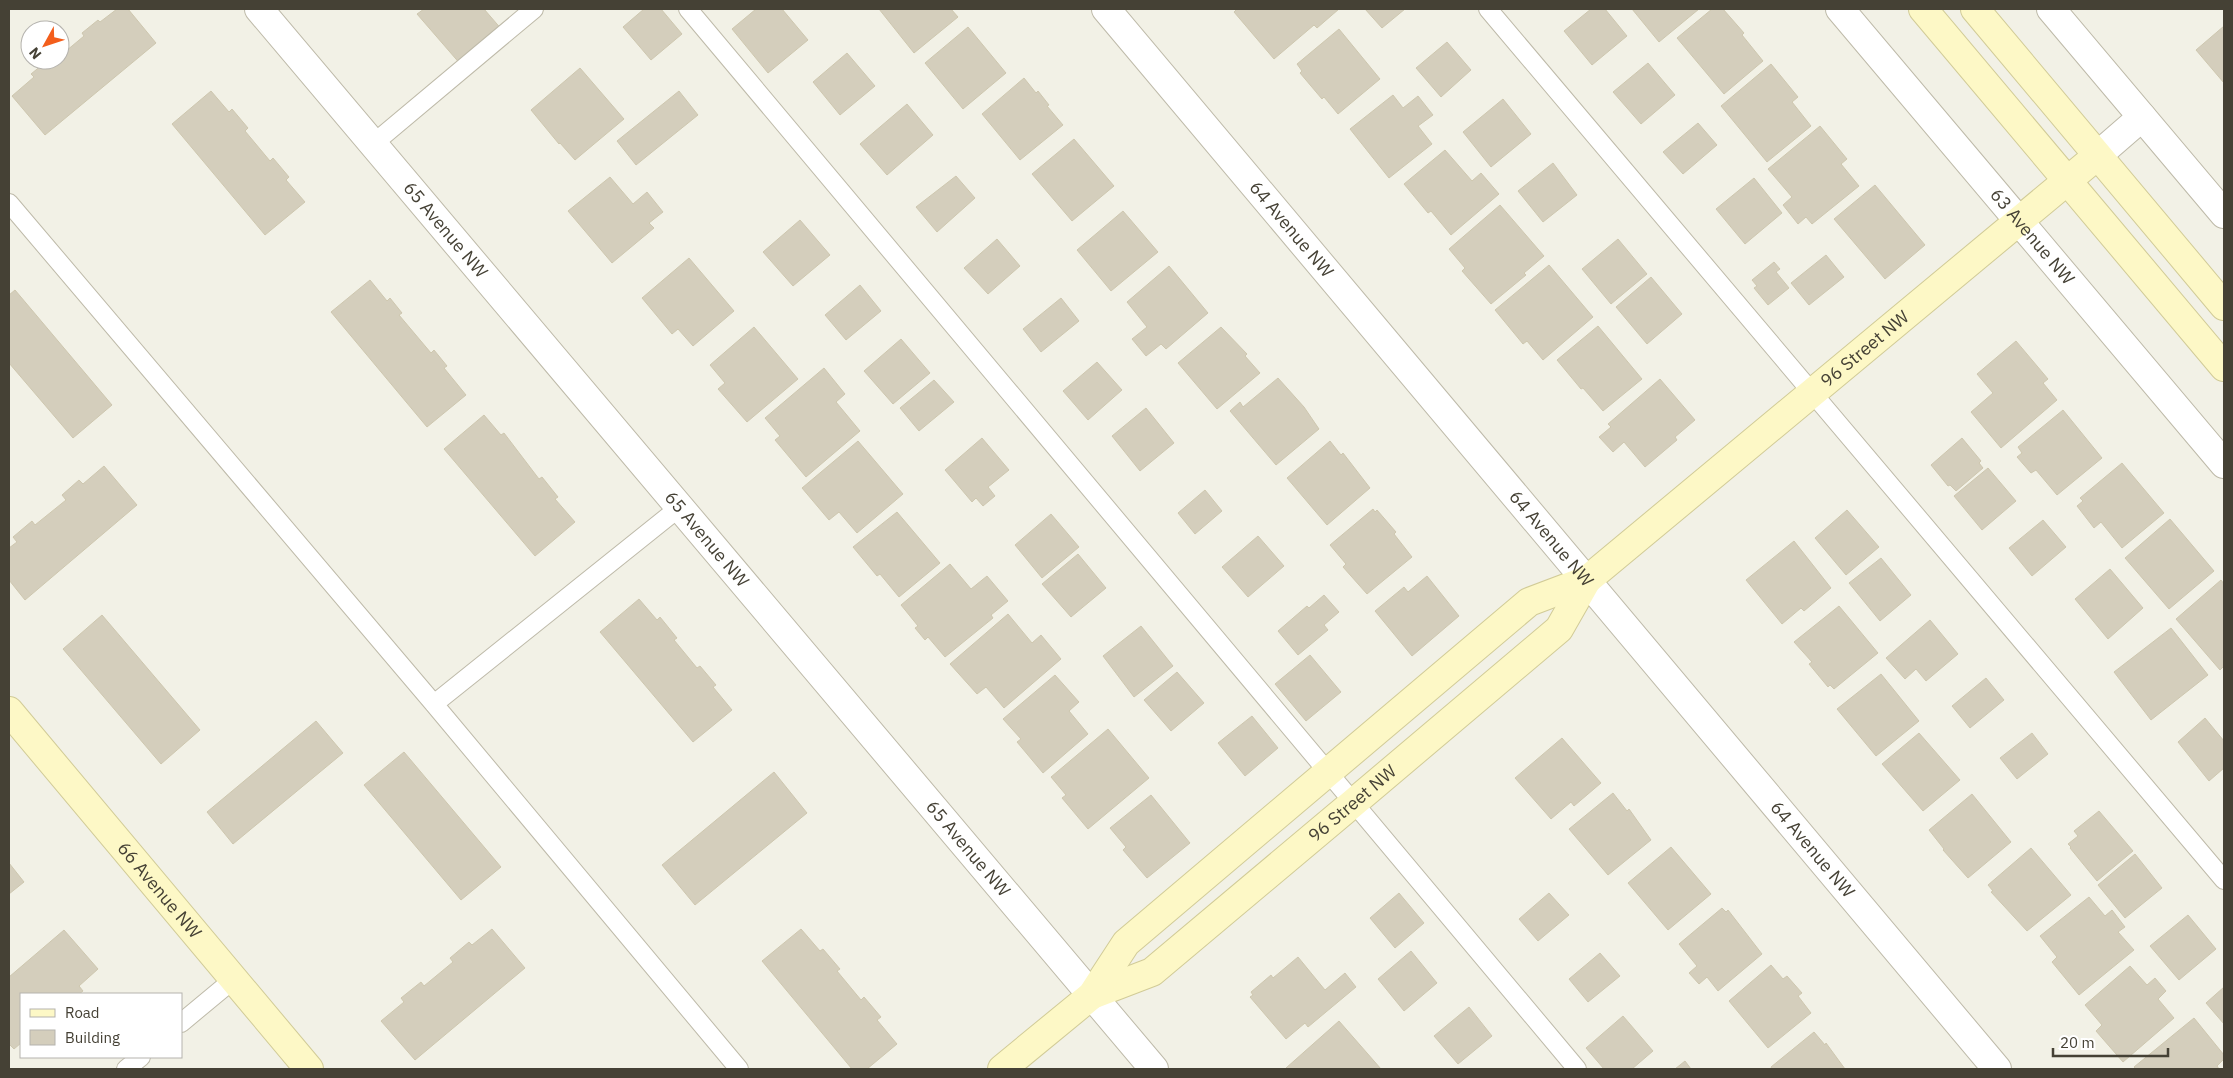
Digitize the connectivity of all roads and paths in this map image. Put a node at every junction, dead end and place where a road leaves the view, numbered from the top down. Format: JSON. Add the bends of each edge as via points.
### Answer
{"nodes":[{"id":1,"x":259,"y":9,"type":"edge"},
{"id":2,"x":534,"y":9,"type":"edge"},
{"id":3,"x":688,"y":9,"type":"edge"},
{"id":4,"x":1106,"y":9,"type":"edge"},
{"id":5,"x":1488,"y":9,"type":"edge"},
{"id":6,"x":1840,"y":9,"type":"edge"},
{"id":7,"x":1924,"y":9,"type":"edge"},
{"id":8,"x":1975,"y":9,"type":"edge"},
{"id":9,"x":2051,"y":9,"type":"edge"},
{"id":10,"x":2142,"y":117,"type":"junction"},
{"id":11,"x":373,"y":144,"type":"junction"},
{"id":12,"x":2097,"y":156,"type":"junction"},
{"id":13,"x":2068,"y":180,"type":"junction"},
{"id":14,"x":9,"y":203,"type":"edge"},
{"id":15,"x":2224,"y":214,"type":"edge"},
{"id":16,"x":2020,"y":222,"type":"junction"},
{"id":17,"x":2224,"y":306,"type":"edge"},
{"id":18,"x":2224,"y":367,"type":"edge"},
{"id":19,"x":1813,"y":392,"type":"junction"},
{"id":20,"x":2224,"y":464,"type":"edge"},
{"id":21,"x":680,"y":507,"type":"junction"},
{"id":22,"x":1587,"y":580,"type":"junction"},
{"id":23,"x":434,"y":704,"type":"junction"},
{"id":24,"x":9,"y":711,"type":"edge"},
{"id":25,"x":1326,"y":772,"type":"junction"},
{"id":26,"x":1352,"y":804,"type":"junction"},
{"id":27,"x":2224,"y":880,"type":"edge"},
{"id":28,"x":234,"y":979,"type":"junction"},
{"id":29,"x":1092,"y":995,"type":"junction"},
{"id":30,"x":182,"y":1022,"type":"edge"},
{"id":31,"x":140,"y":1058,"type":"edge"},
{"id":32,"x":126,"y":1069,"type":"edge"},
{"id":33,"x":309,"y":1069,"type":"edge"},
{"id":34,"x":739,"y":1069,"type":"edge"},
{"id":35,"x":1002,"y":1069,"type":"edge"},
{"id":36,"x":1154,"y":1069,"type":"edge"},
{"id":37,"x":1577,"y":1069,"type":"edge"},
{"id":38,"x":1997,"y":1069,"type":"edge"}],
"edges":[{"from":1,"to":11,"type":"street","name":"65 Avenue NW"},
{"from":2,"to":11,"type":"lane"},
{"from":3,"to":25,"type":"lane"},
{"from":4,"to":22,"type":"street","name":"64 Avenue NW"},
{"from":5,"to":19,"type":"lane"},
{"from":6,"to":16,"type":"street","name":"63 Avenue NW"},
{"from":7,"to":13,"type":"street"},
{"from":8,"to":12,"type":"street"},
{"from":9,"to":10,"type":"street"},
{"from":10,"to":12,"type":"street","name":"96 Street NW"},
{"from":10,"to":15,"type":"street"},
{"from":11,"to":21,"type":"street","name":"65 Avenue NW"},
{"from":12,"to":13,"type":"street","name":"96 Street NW"},
{"from":12,"to":17,"type":"street"},
{"from":13,"to":16,"type":"street","name":"96 Street NW"},
{"from":13,"to":18,"type":"street"},
{"from":14,"to":23,"type":"lane"},
{"from":16,"to":19,"type":"street","name":"96 Street NW"},
{"from":16,"to":20,"type":"street","name":"63 Avenue NW"},
{"from":19,"to":22,"type":"street","name":"96 Street NW"},
{"from":19,"to":27,"type":"lane"},
{"from":21,"to":23,"type":"lane"},
{"from":21,"to":29,"type":"street","name":"65 Avenue NW"},
{"from":22,"to":25,"type":"street","name":"96 Street NW","via":[[1529,602]]},
{"from":22,"to":26,"type":"street","name":"96 Street NW","via":[[1559,629]]},
{"from":22,"to":38,"type":"street","name":"64 Avenue NW"},
{"from":23,"to":34,"type":"lane"},
{"from":24,"to":28,"type":"street","name":"66 Avenue NW"},
{"from":25,"to":26,"type":"lane"},
{"from":25,"to":29,"type":"street","name":"96 Street NW","via":[[1126,943]]},
{"from":26,"to":29,"type":"street","name":"96 Street NW","via":[[1152,972]]},
{"from":26,"to":37,"type":"lane"},
{"from":28,"to":30,"type":"lane"},
{"from":28,"to":33,"type":"street","name":"66 Avenue NW"},
{"from":29,"to":35,"type":"street","name":"96 Street NW"},
{"from":29,"to":36,"type":"street","name":"65 Avenue NW"},
{"from":31,"to":32,"type":"lane"}]}
